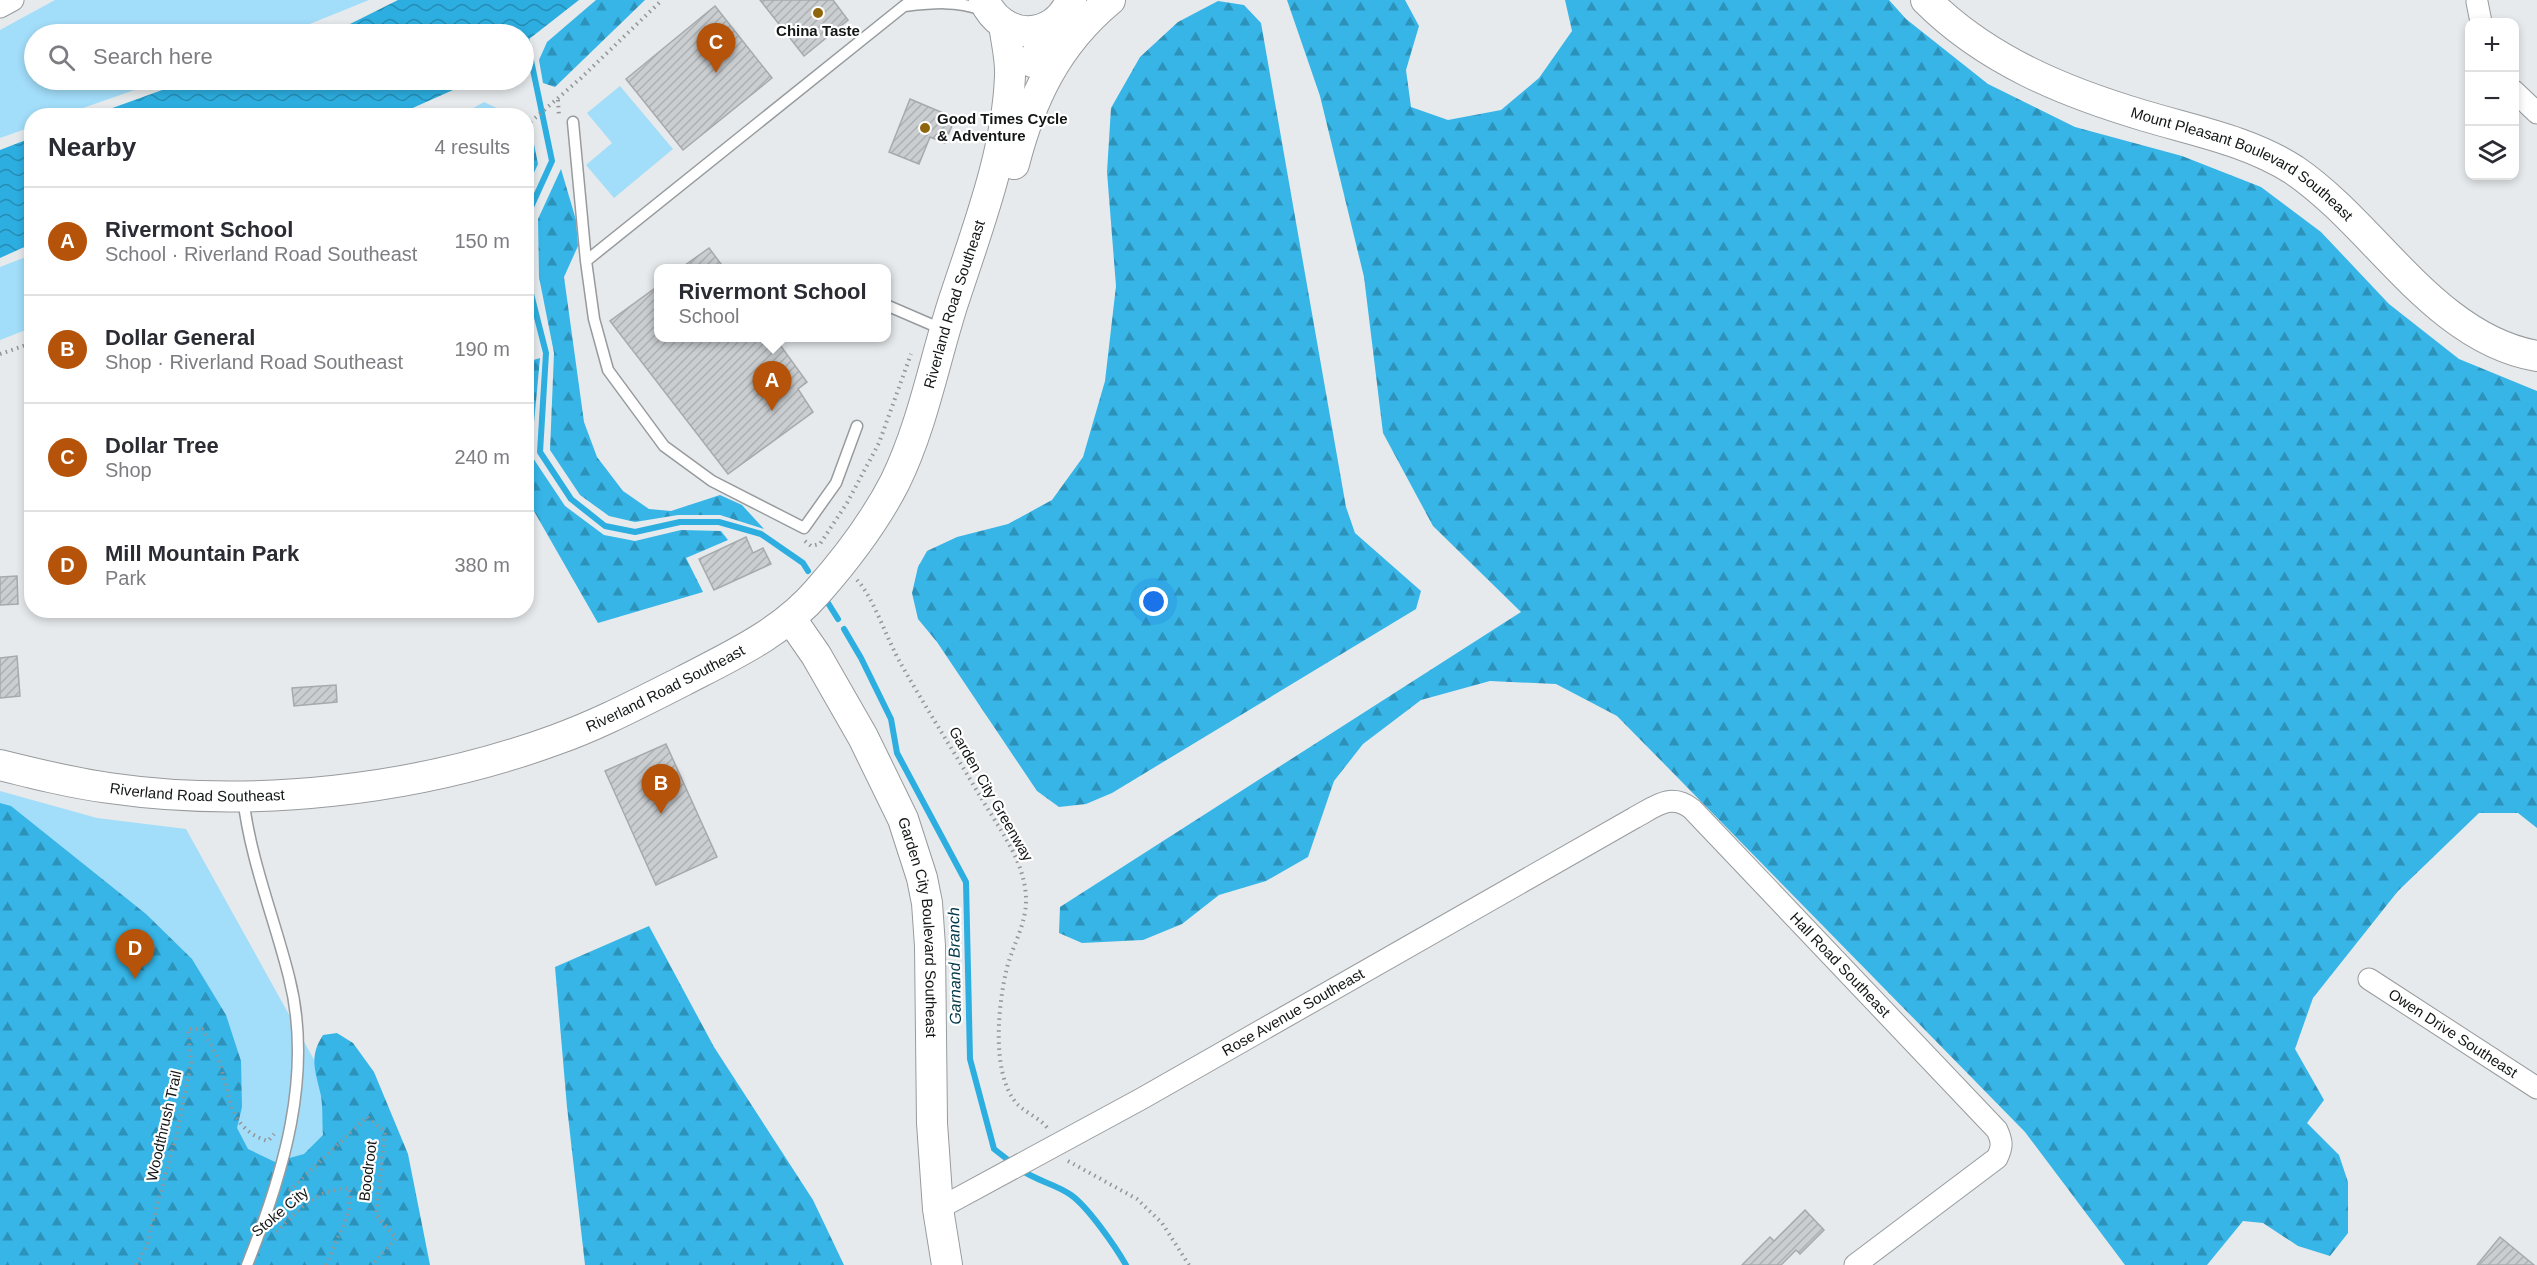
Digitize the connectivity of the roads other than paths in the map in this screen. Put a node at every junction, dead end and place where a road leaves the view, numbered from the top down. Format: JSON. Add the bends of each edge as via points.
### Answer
{"nodes":[{"id":1,"x":13,"y":0,"type":"edge"},
{"id":2,"x":1110,"y":0,"type":"edge"},
{"id":3,"x":1926,"y":0,"type":"edge"},
{"id":4,"x":908,"y":3,"type":"edge"},
{"id":5,"x":0,"y":7,"type":"edge"},
{"id":6,"x":1068,"y":8,"type":"edge"},
{"id":7,"x":994,"y":14,"type":"edge"},
{"id":8,"x":2519,"y":96,"type":"edge"},
{"id":9,"x":2537,"y":113,"type":"edge"},
{"id":10,"x":573,"y":122,"type":"dead end"},
{"id":11,"x":1003,"y":131,"type":"junction"},
{"id":12,"x":973,"y":240,"type":"junction"},
{"id":13,"x":586,"y":261,"type":"junction"},
{"id":14,"x":891,"y":307,"type":"edge"},
{"id":15,"x":934,"y":325,"type":"junction"},
{"id":16,"x":2537,"y":356,"type":"edge"},
{"id":17,"x":857,"y":426,"type":"dead end"},
{"id":18,"x":791,"y":619,"type":"junction"},
{"id":19,"x":0,"y":765,"type":"edge"},
{"id":20,"x":243,"y":795,"type":"junction"},
{"id":21,"x":1647,"y":811,"type":"joint"},
{"id":22,"x":2369,"y":979,"type":"dead end"},
{"id":23,"x":2537,"y":1088,"type":"edge"},
{"id":24,"x":938,"y":1209,"type":"junction"},
{"id":25,"x":247,"y":1265,"type":"edge"},
{"id":26,"x":946,"y":1265,"type":"edge"},
{"id":27,"x":1855,"y":1265,"type":"edge"}],
"edges":[{"from":1,"to":5,"type":"street"},
{"from":2,"to":12,"type":"main road","via":[[1088,18],[1064,47],[1044,81],[1022,134],[1008,188]]},
{"from":3,"to":16,"type":"main road","name":"Mount Pleasant Boulevard Southeast","via":[[1969,36],[2039,79],[2223,138],[2293,170],[2321,190],[2418,287],[2453,316],[2506,346]]},
{"from":4,"to":7,"type":"lane","via":[[951,0]]},
{"from":4,"to":13,"type":"lane"},
{"from":6,"to":7,"type":"main road","via":[[1045,28],[1030,32],[1017,30]]},
{"from":6,"to":11,"type":"main road","name":"Riverland Road Southeast","via":[[1033,60]]},
{"from":7,"to":11,"type":"main road","name":"Riverland Road Southeast","via":[[1010,75]]},
{"from":8,"to":9,"type":"street"},
{"from":10,"to":13,"type":"lane"},
{"from":11,"to":12,"type":"main road","name":"Riverland Road Southeast"},
{"from":12,"to":15,"type":"main road","name":"Riverland Road Southeast"},
{"from":13,"to":17,"type":"lane","via":[[594,319],[608,370],[664,446],[712,481],[804,528],[836,483]]},
{"from":14,"to":15,"type":"lane"},
{"from":15,"to":18,"type":"main road","name":"Riverland Road Southeast","via":[[917,424],[895,481],[841,563]]},
{"from":18,"to":20,"type":"main road","name":"Riverland Road Southeast","via":[[751,645],[609,719],[503,758],[383,783]]},
{"from":18,"to":24,"type":"main road","name":"Garden City Boulevard Southeast","via":[[863,737],[903,819],[922,878],[930,946],[932,1123]]},
{"from":19,"to":20,"type":"main road","name":"Riverland Road Southeast","via":[[111,789]]},
{"from":20,"to":25,"type":"lane","via":[[252,849],[293,994],[300,1048],[292,1117],[275,1186]]},
{"from":21,"to":24,"type":"street","name":"Rose Avenue Southeast","via":[[1141,1099]]},
{"from":21,"to":27,"type":"street","name":"Hall Road Southeast","via":[[1673,800],[1692,809],[1997,1130],[2001,1149],[1991,1162]]},
{"from":22,"to":23,"type":"street","name":"Owen Drive Southeast"},
{"from":24,"to":26,"type":"main road","name":"Garden City Boulevard Southeast"}]}
